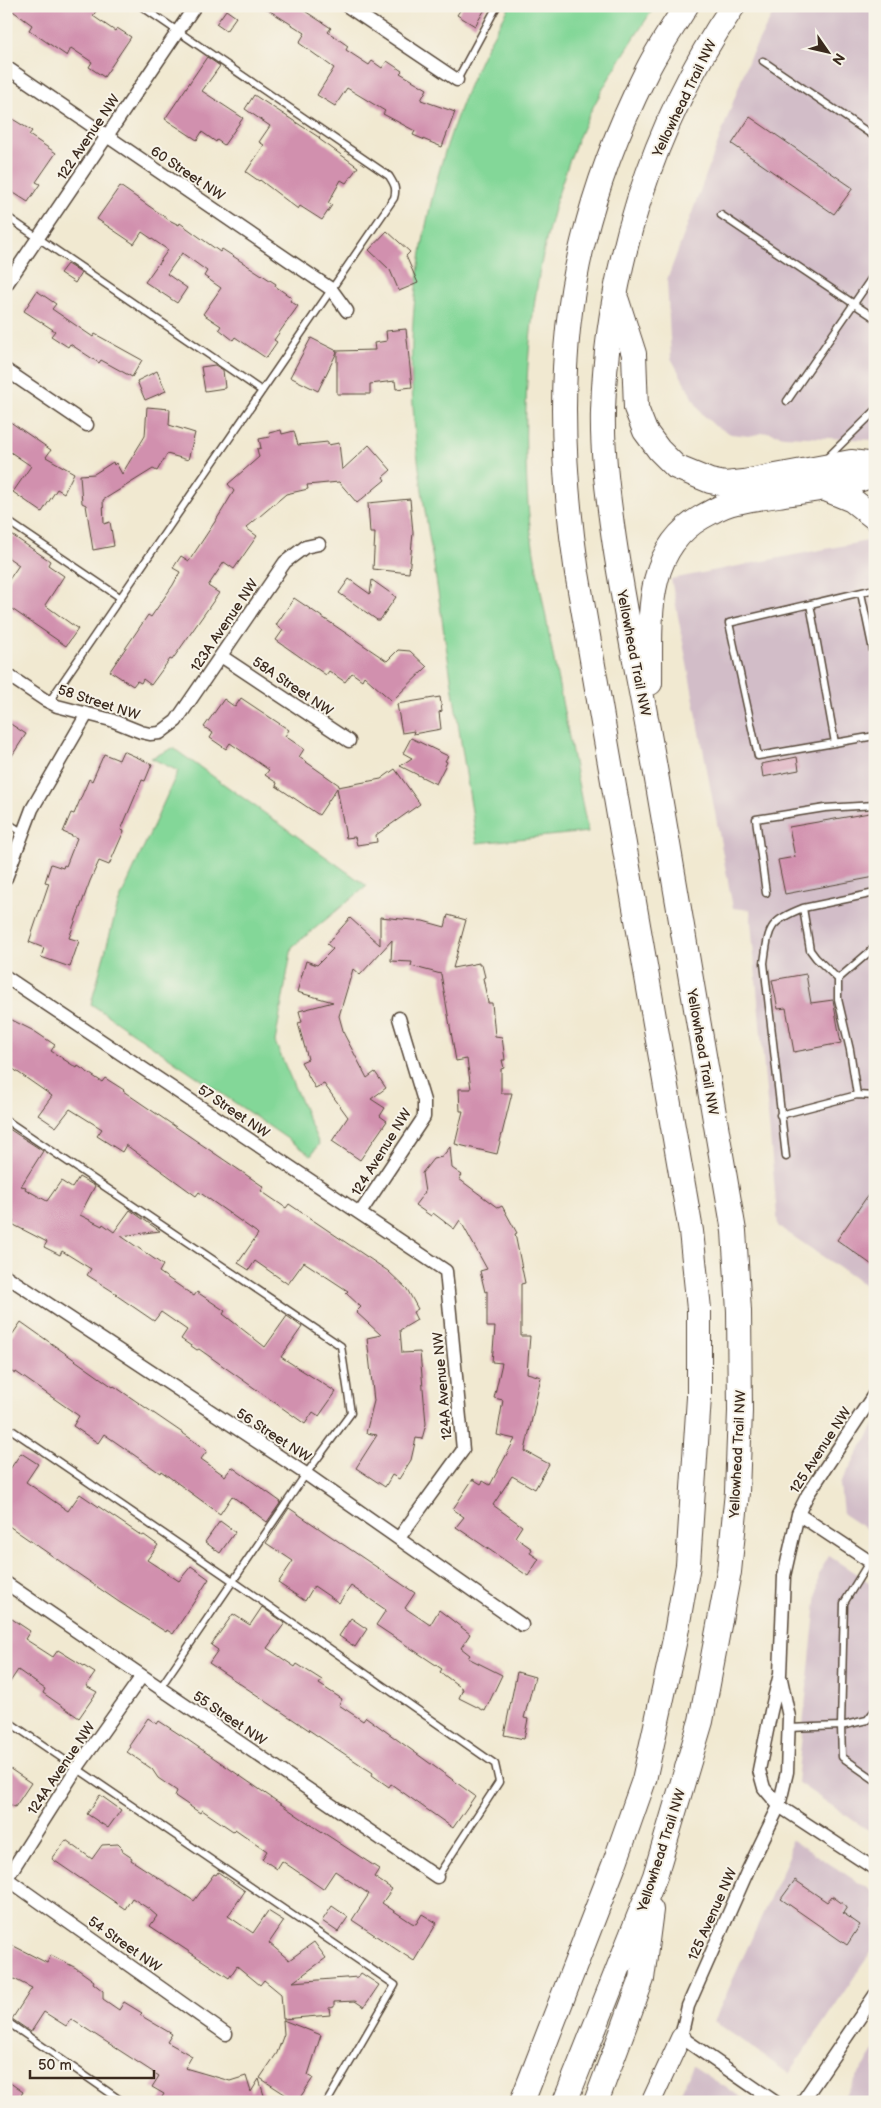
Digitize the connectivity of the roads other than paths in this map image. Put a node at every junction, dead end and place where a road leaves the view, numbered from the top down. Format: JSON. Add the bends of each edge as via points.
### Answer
{"nodes":[{"id":1,"x":141,"y":6,"type":"edge"},
{"id":2,"x":195,"y":6,"type":"edge"},
{"id":3,"x":497,"y":6,"type":"edge"},
{"id":4,"x":686,"y":6,"type":"edge"},
{"id":5,"x":733,"y":6,"type":"edge"},
{"id":6,"x":350,"y":7,"type":"edge"},
{"id":7,"x":178,"y":32,"type":"junction"},
{"id":8,"x":763,"y":61,"type":"dead end"},
{"id":9,"x":6,"y":67,"type":"edge"},
{"id":10,"x":457,"y":80,"type":"joint"},
{"id":11,"x":107,"y":136,"type":"junction"},
{"id":12,"x":875,"y":137,"type":"edge"},
{"id":13,"x":721,"y":215,"type":"dead end"},
{"id":14,"x":6,"y":216,"type":"edge"},
{"id":15,"x":38,"y":238,"type":"junction"},
{"id":16,"x":875,"y":273,"type":"edge"},
{"id":17,"x":6,"y":285,"type":"edge"},
{"id":18,"x":331,"y":289,"type":"junction"},
{"id":19,"x":615,"y":296,"type":"junction"},
{"id":20,"x":853,"y":304,"type":"junction"},
{"id":21,"x":347,"y":311,"type":"dead end"},
{"id":22,"x":875,"y":318,"type":"edge"},
{"id":23,"x":6,"y":370,"type":"edge"},
{"id":24,"x":262,"y":390,"type":"junction"},
{"id":25,"x":787,"y":401,"type":"dead end"},
{"id":26,"x":875,"y":411,"type":"edge"},
{"id":27,"x":87,"y":425,"type":"dead end"},
{"id":28,"x":875,"y":465,"type":"edge"},
{"id":29,"x":875,"y":474,"type":"edge"},
{"id":30,"x":819,"y":479,"type":"junction"},
{"id":31,"x":875,"y":518,"type":"edge"},
{"id":32,"x":6,"y":520,"type":"edge"},
{"id":33,"x":320,"y":544,"type":"dead end"},
{"id":34,"x":875,"y":589,"type":"edge"},
{"id":35,"x":861,"y":593,"type":"junction"},
{"id":36,"x":120,"y":598,"type":"junction"},
{"id":37,"x":810,"y":604,"type":"junction"},
{"id":38,"x":221,"y":656,"type":"junction"},
{"id":39,"x":875,"y":660,"type":"edge"},
{"id":40,"x":6,"y":674,"type":"edge"},
{"id":41,"x":49,"y":702,"type":"junction"},
{"id":42,"x":87,"y":714,"type":"junction"},
{"id":43,"x":649,"y":732,"type":"junction"},
{"id":44,"x":160,"y":733,"type":"joint"},
{"id":45,"x":875,"y":736,"type":"edge"},
{"id":46,"x":349,"y":741,"type":"dead end"},
{"id":47,"x":835,"y":743,"type":"junction"},
{"id":48,"x":875,"y":805,"type":"edge"},
{"id":49,"x":6,"y":822,"type":"edge"},
{"id":50,"x":22,"y":832,"type":"junction"},
{"id":51,"x":6,"y":878,"type":"edge"},
{"id":52,"x":766,"y":892,"type":"dead end"},
{"id":53,"x":875,"y":893,"type":"edge"},
{"id":54,"x":803,"y":908,"type":"junction"},
{"id":55,"x":875,"y":947,"type":"edge"},
{"id":56,"x":6,"y":977,"type":"edge"},
{"id":57,"x":838,"y":979,"type":"junction"},
{"id":58,"x":399,"y":1018,"type":"dead end"},
{"id":59,"x":857,"y":1095,"type":"junction"},
{"id":60,"x":875,"y":1096,"type":"edge"},
{"id":61,"x":780,"y":1115,"type":"junction"},
{"id":62,"x":6,"y":1120,"type":"edge"},
{"id":63,"x":786,"y":1157,"type":"dead end"},
{"id":64,"x":360,"y":1213,"type":"junction"},
{"id":65,"x":446,"y":1271,"type":"joint"},
{"id":66,"x":6,"y":1276,"type":"edge"},
{"id":67,"x":875,"y":1393,"type":"edge"},
{"id":68,"x":6,"y":1426,"type":"edge"},
{"id":69,"x":306,"y":1474,"type":"junction"},
{"id":70,"x":798,"y":1514,"type":"junction"},
{"id":71,"x":399,"y":1538,"type":"junction"},
{"id":72,"x":872,"y":1564,"type":"edge"},
{"id":73,"x":233,"y":1580,"type":"junction"},
{"id":74,"x":6,"y":1583,"type":"edge"},
{"id":75,"x":522,"y":1625,"type":"dead end"},
{"id":76,"x":780,"y":1674,"type":"junction"},
{"id":77,"x":142,"y":1676,"type":"junction"},
{"id":78,"x":160,"y":1688,"type":"junction"},
{"id":79,"x":875,"y":1710,"type":"edge"},
{"id":80,"x":6,"y":1720,"type":"edge"},
{"id":81,"x":841,"y":1726,"type":"junction"},
{"id":82,"x":788,"y":1728,"type":"junction"},
{"id":83,"x":77,"y":1768,"type":"junction"},
{"id":84,"x":875,"y":1780,"type":"edge"},
{"id":85,"x":779,"y":1806,"type":"junction"},
{"id":86,"x":874,"y":1868,"type":"edge"},
{"id":87,"x":655,"y":1876,"type":"junction"},
{"id":88,"x":437,"y":1877,"type":"joint"},
{"id":89,"x":6,"y":1878,"type":"edge"},
{"id":90,"x":875,"y":1995,"type":"edge"},
{"id":91,"x":6,"y":2021,"type":"edge"},
{"id":92,"x":226,"y":2034,"type":"dead end"},
{"id":93,"x":681,"y":2037,"type":"junction"},
{"id":94,"x":123,"y":2102,"type":"edge"},
{"id":95,"x":327,"y":2102,"type":"edge"},
{"id":96,"x":522,"y":2102,"type":"edge"},
{"id":97,"x":565,"y":2102,"type":"edge"},
{"id":98,"x":596,"y":2102,"type":"edge"},
{"id":99,"x":651,"y":2102,"type":"edge"},
{"id":100,"x":775,"y":2102,"type":"edge"},
{"id":101,"x":802,"y":2102,"type":"edge"}],
"edges":[{"from":1,"to":7,"type":"lane"},
{"from":2,"to":7,"type":"street","name":"122 Avenue NW"},
{"from":3,"to":10,"type":"lane"},
{"from":4,"to":96,"type":"highway","via":[[645,74],[598,191],[583,242],[572,299],[565,417],[568,513],[577,573],[691,1230],[699,1309],[698,1417],[688,1564],[644,1780]]},
{"from":5,"to":19,"type":"highway","name":"Yellowhead Trail NW","via":[[701,57],[661,138],[630,229]]},
{"from":6,"to":10,"type":"street"},
{"from":7,"to":11,"type":"street","name":"122 Avenue NW"},
{"from":7,"to":18,"type":"lane","via":[[389,176],[395,185],[394,198]]},
{"from":8,"to":12,"type":"lane"},
{"from":9,"to":11,"type":"street","name":"60 Street NW"},
{"from":11,"to":15,"type":"street","name":"122 Avenue NW"},
{"from":11,"to":18,"type":"street","name":"60 Street NW"},
{"from":13,"to":20,"type":"lane"},
{"from":14,"to":15,"type":"lane"},
{"from":15,"to":17,"type":"street","name":"122 Avenue NW"},
{"from":15,"to":24,"type":"lane"},
{"from":16,"to":20,"type":"lane"},
{"from":18,"to":21,"type":"street","name":"60 Street NW"},
{"from":18,"to":24,"type":"lane"},
{"from":19,"to":30,"type":"highway","via":[[634,354],[636,408],[645,431],[676,467],[725,484]]},
{"from":19,"to":43,"type":"highway","name":"Yellowhead Trail NW","via":[[603,413],[607,484],[617,562]]},
{"from":20,"to":22,"type":"lane"},
{"from":20,"to":25,"type":"lane"},
{"from":23,"to":27,"type":"street"},
{"from":24,"to":36,"type":"lane"},
{"from":26,"to":30,"type":"lane"},
{"from":28,"to":30,"type":"highway","via":[[851,462]]},
{"from":29,"to":30,"type":"highway","via":[[853,484]]},
{"from":30,"to":31,"type":"highway"},
{"from":30,"to":43,"type":"highway","via":[[716,509],[693,522],[668,550],[658,571],[652,602]]},
{"from":32,"to":36,"type":"lane"},
{"from":33,"to":38,"type":"street","name":"123A Avenue NW","via":[[305,547],[285,562]]},
{"from":34,"to":35,"type":"lane"},
{"from":35,"to":37,"type":"lane"},
{"from":35,"to":39,"type":"lane"},
{"from":36,"to":41,"type":"lane"},
{"from":37,"to":47,"type":"lane"},
{"from":37,"to":47,"type":"lane","via":[[729,623],[758,756]]},
{"from":38,"to":44,"type":"street","name":"123A Avenue NW","via":[[176,721]]},
{"from":38,"to":46,"type":"street","name":"58A Street NW"},
{"from":40,"to":41,"type":"street","name":"58 Street NW"},
{"from":41,"to":42,"type":"street","name":"58 Street NW"},
{"from":42,"to":44,"type":"street","name":"58 Street NW","via":[[141,732]]},
{"from":42,"to":50,"type":"street","via":[[44,786]]},
{"from":43,"to":87,"type":"highway","name":"Yellowhead Trail NW","via":[[734,1231],[740,1311],[740,1411],[728,1572],[701,1721]]},
{"from":45,"to":47,"type":"lane"},
{"from":48,"to":52,"type":"lane","via":[[824,808],[756,819]]},
{"from":49,"to":50,"type":"lane"},
{"from":50,"to":51,"type":"street"},
{"from":53,"to":54,"type":"lane"},
{"from":54,"to":57,"type":"lane","via":[[810,950]]},
{"from":54,"to":61,"type":"lane","via":[[780,918],[768,934],[764,963]]},
{"from":55,"to":57,"type":"lane"},
{"from":56,"to":64,"type":"street","name":"57 Street NW"},
{"from":57,"to":59,"type":"lane","via":[[838,999]]},
{"from":58,"to":64,"type":"street","name":"124 Avenue NW","via":[[424,1101],[424,1117]]},
{"from":59,"to":60,"type":"lane"},
{"from":59,"to":61,"type":"lane"},
{"from":61,"to":63,"type":"lane"},
{"from":62,"to":69,"type":"lane","via":[[340,1346],[351,1413]]},
{"from":64,"to":65,"type":"street","name":"57 Street NW"},
{"from":65,"to":71,"type":"street","name":"124A Avenue NW","via":[[463,1450]]},
{"from":66,"to":69,"type":"street","name":"56 Street NW"},
{"from":67,"to":70,"type":"street","name":"125 Avenue NW"},
{"from":68,"to":73,"type":"lane"},
{"from":69,"to":71,"type":"street","name":"56 Street NW"},
{"from":69,"to":73,"type":"lane"},
{"from":70,"to":72,"type":"street"},
{"from":70,"to":76,"type":"street","name":"125 Avenue NW","via":[[784,1576]]},
{"from":71,"to":75,"type":"street","name":"56 Street NW"},
{"from":72,"to":81,"type":"lane","via":[[844,1603]]},
{"from":73,"to":78,"type":"lane"},
{"from":73,"to":88,"type":"lane","via":[[495,1764],[499,1782]]},
{"from":74,"to":77,"type":"street","name":"55 Street NW"},
{"from":76,"to":82,"type":"street","name":"125 Avenue NW","via":[[789,1717]]},
{"from":76,"to":85,"type":"street","name":"125 Avenue NW","via":[[759,1770],[764,1788]]},
{"from":77,"to":78,"type":"street","name":"55 Street NW"},
{"from":77,"to":83,"type":"street","name":"124A Avenue NW"},
{"from":78,"to":88,"type":"street","name":"55 Street NW"},
{"from":79,"to":81,"type":"lane","via":[[867,1720]]},
{"from":80,"to":83,"type":"lane"},
{"from":81,"to":82,"type":"lane"},
{"from":81,"to":84,"type":"lane","via":[[842,1757]]},
{"from":82,"to":85,"type":"street","name":"125 Avenue NW","via":[[787,1772]]},
{"from":83,"to":89,"type":"street","name":"124A Avenue NW"},
{"from":83,"to":95,"type":"lane","via":[[395,1985]]},
{"from":85,"to":86,"type":"street"},
{"from":85,"to":93,"type":"street","name":"125 Avenue NW","via":[[688,2006]]},
{"from":87,"to":97,"type":"highway","name":"Yellowhead Trail NW"},
{"from":87,"to":98,"type":"highway","via":[[642,1979]]},
{"from":89,"to":92,"type":"street","name":"54 Street NW"},
{"from":90,"to":101,"type":"street"},
{"from":91,"to":94,"type":"lane"},
{"from":93,"to":99,"type":"street"},
{"from":93,"to":100,"type":"street"}]}
